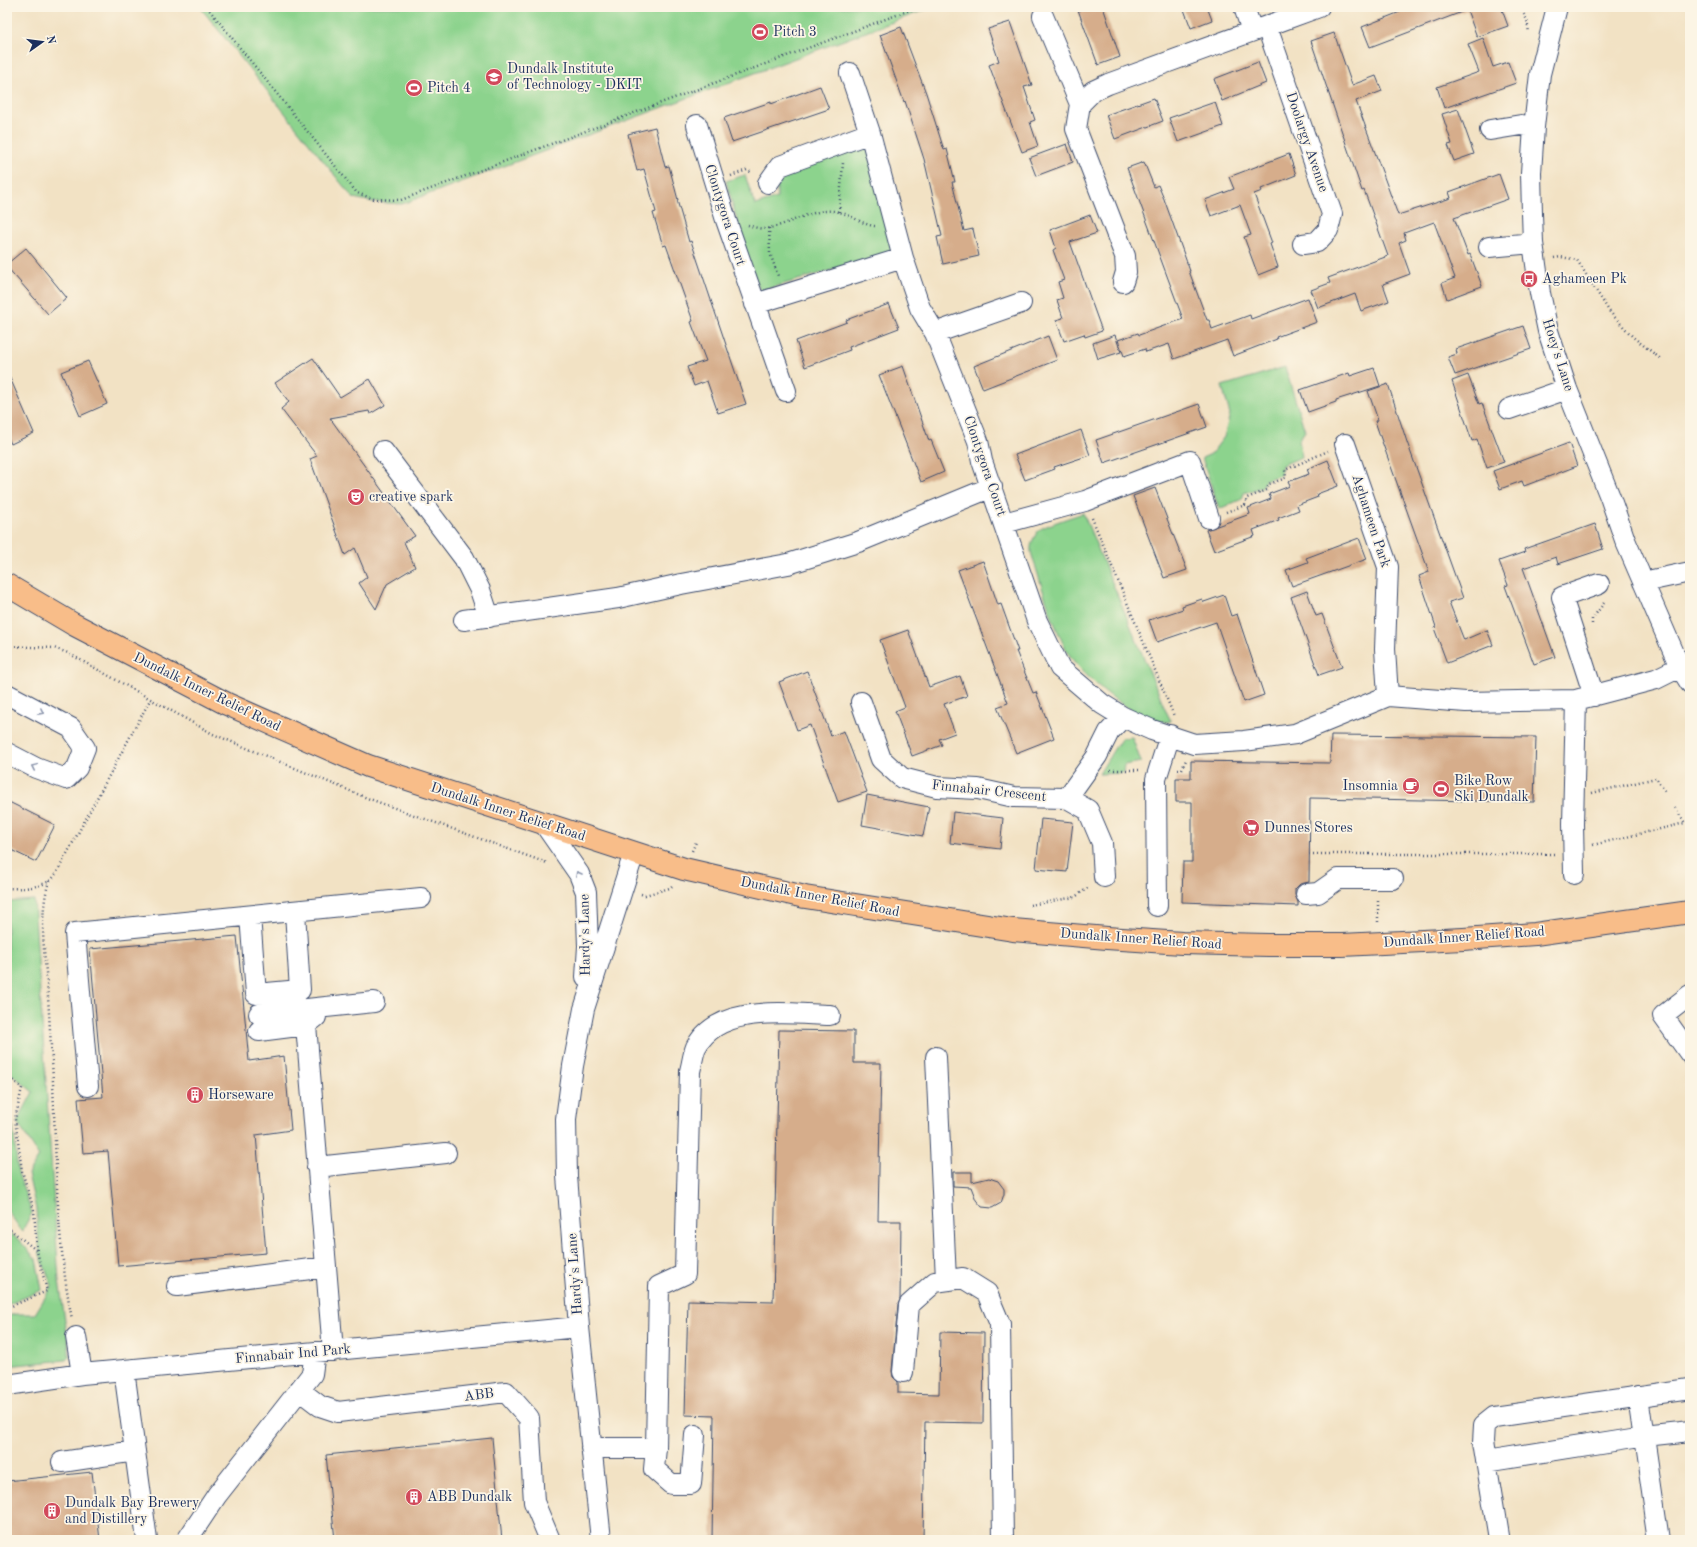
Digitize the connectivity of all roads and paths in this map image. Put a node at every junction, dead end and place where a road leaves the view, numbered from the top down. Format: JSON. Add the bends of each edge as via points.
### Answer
{"nodes":[{"id":1,"x":207,"y":7,"type":"edge"},
{"id":2,"x":918,"y":7,"type":"edge"},
{"id":3,"x":1244,"y":7,"type":"edge"},
{"id":4,"x":1319,"y":7,"type":"edge"},
{"id":5,"x":1520,"y":7,"type":"edge"},
{"id":6,"x":1557,"y":7,"type":"edge"},
{"id":7,"x":1043,"y":16,"type":"dead end"},
{"id":8,"x":1260,"y":29,"type":"junction"},
{"id":9,"x":1530,"y":34,"type":"dead end"},
{"id":10,"x":850,"y":73,"type":"dead end"},
{"id":11,"x":1080,"y":104,"type":"junction"},
{"id":12,"x":698,"y":125,"type":"dead end"},
{"id":13,"x":1534,"y":127,"type":"junction"},
{"id":14,"x":1490,"y":130,"type":"dead end"},
{"id":15,"x":870,"y":133,"type":"junction"},
{"id":16,"x":839,"y":144,"type":"junction"},
{"id":17,"x":713,"y":182,"type":"junction"},
{"id":18,"x":768,"y":183,"type":"joint"},
{"id":19,"x":839,"y":212,"type":"junction"},
{"id":20,"x":726,"y":220,"type":"junction"},
{"id":21,"x":894,"y":224,"type":"junction"},
{"id":22,"x":769,"y":228,"type":"junction"},
{"id":23,"x":1303,"y":244,"type":"dead end"},
{"id":24,"x":1489,"y":247,"type":"dead end"},
{"id":25,"x":1534,"y":252,"type":"junction"},
{"id":26,"x":903,"y":258,"type":"junction"},
{"id":27,"x":1123,"y":282,"type":"dead end"},
{"id":28,"x":786,"y":295,"type":"junction"},
{"id":29,"x":1021,"y":303,"type":"dead end"},
{"id":30,"x":755,"y":304,"type":"junction"},
{"id":31,"x":935,"y":333,"type":"junction"},
{"id":32,"x":1662,"y":360,"type":"dead end"},
{"id":33,"x":1567,"y":389,"type":"junction"},
{"id":34,"x":786,"y":391,"type":"dead end"},
{"id":35,"x":1509,"y":409,"type":"dead end"},
{"id":36,"x":1345,"y":444,"type":"joint"},
{"id":37,"x":382,"y":451,"type":"dead end"},
{"id":38,"x":992,"y":486,"type":"junction"},
{"id":39,"x":1084,"y":501,"type":"junction"},
{"id":40,"x":1209,"y":518,"type":"joint"},
{"id":41,"x":1004,"y":523,"type":"junction"},
{"id":42,"x":1690,"y":572,"type":"edge"},
{"id":43,"x":1643,"y":582,"type":"junction"},
{"id":44,"x":7,"y":585,"type":"edge"},
{"id":45,"x":1603,"y":592,"type":"joint"},
{"id":46,"x":489,"y":617,"type":"junction"},
{"id":47,"x":464,"y":620,"type":"dead end"},
{"id":48,"x":1591,"y":626,"type":"dead end"},
{"id":49,"x":1685,"y":675,"type":"edge"},
{"id":50,"x":7,"y":694,"type":"edge"},
{"id":51,"x":1388,"y":696,"type":"junction"},
{"id":52,"x":1585,"y":698,"type":"junction"},
{"id":53,"x":150,"y":700,"type":"dead end"},
{"id":54,"x":861,"y":702,"type":"dead end"},
{"id":55,"x":1123,"y":717,"type":"junction"},
{"id":56,"x":1177,"y":738,"type":"junction"},
{"id":57,"x":7,"y":754,"type":"edge"},
{"id":58,"x":1665,"y":791,"type":"dead end"},
{"id":59,"x":1067,"y":798,"type":"junction"},
{"id":60,"x":1574,"y":798,"type":"junction"},
{"id":61,"x":1676,"y":808,"type":"dead end"},
{"id":62,"x":545,"y":825,"type":"junction"},
{"id":63,"x":1573,"y":848,"type":"junction"},
{"id":64,"x":634,"y":853,"type":"junction"},
{"id":65,"x":1309,"y":854,"type":"dead end"},
{"id":66,"x":1574,"y":874,"type":"dead end"},
{"id":67,"x":1104,"y":877,"type":"joint"},
{"id":68,"x":1393,"y":879,"type":"dead end"},
{"id":69,"x":49,"y":881,"type":"junction"},
{"id":70,"x":7,"y":888,"type":"edge"},
{"id":71,"x":1306,"y":894,"type":"dead end"},
{"id":72,"x":421,"y":898,"type":"dead end"},
{"id":73,"x":1030,"y":905,"type":"dead end"},
{"id":74,"x":1157,"y":906,"type":"dead end"},
{"id":75,"x":295,"y":912,"type":"junction"},
{"id":76,"x":1690,"y":912,"type":"edge"},
{"id":77,"x":250,"y":916,"type":"junction"},
{"id":78,"x":1690,"y":995,"type":"edge"},
{"id":79,"x":374,"y":1002,"type":"dead end"},
{"id":80,"x":331,"y":1006,"type":"junction"},
{"id":81,"x":584,"y":1009,"type":"junction"},
{"id":82,"x":830,"y":1015,"type":"dead end"},
{"id":83,"x":306,"y":1025,"type":"junction"},
{"id":84,"x":1690,"y":1054,"type":"edge"},
{"id":85,"x":936,"y":1057,"type":"dead end"},
{"id":86,"x":7,"y":1075,"type":"edge"},
{"id":87,"x":88,"y":1086,"type":"dead end"},
{"id":88,"x":446,"y":1153,"type":"dead end"},
{"id":89,"x":317,"y":1167,"type":"junction"},
{"id":90,"x":7,"y":1227,"type":"edge"},
{"id":91,"x":37,"y":1250,"type":"junction"},
{"id":92,"x":326,"y":1267,"type":"junction"},
{"id":93,"x":946,"y":1280,"type":"junction"},
{"id":94,"x":177,"y":1286,"type":"dead end"},
{"id":95,"x":7,"y":1308,"type":"edge"},
{"id":96,"x":579,"y":1327,"type":"junction"},
{"id":97,"x":76,"y":1337,"type":"joint"},
{"id":98,"x":324,"y":1351,"type":"junction"},
{"id":99,"x":124,"y":1370,"type":"junction"},
{"id":100,"x":903,"y":1372,"type":"dead end"},
{"id":101,"x":82,"y":1374,"type":"junction"},
{"id":102,"x":7,"y":1385,"type":"edge"},
{"id":103,"x":1690,"y":1389,"type":"edge"},
{"id":104,"x":299,"y":1390,"type":"junction"},
{"id":105,"x":1638,"y":1396,"type":"junction"},
{"id":106,"x":1690,"y":1431,"type":"edge"},
{"id":107,"x":695,"y":1435,"type":"dead end"},
{"id":108,"x":1644,"y":1436,"type":"junction"},
{"id":109,"x":591,"y":1448,"type":"junction"},
{"id":110,"x":656,"y":1448,"type":"junction"},
{"id":111,"x":135,"y":1451,"type":"junction"},
{"id":112,"x":62,"y":1462,"type":"dead end"},
{"id":113,"x":1486,"y":1462,"type":"junction"},
{"id":114,"x":147,"y":1540,"type":"edge"},
{"id":115,"x":187,"y":1540,"type":"edge"},
{"id":116,"x":550,"y":1540,"type":"edge"},
{"id":117,"x":601,"y":1540,"type":"edge"},
{"id":118,"x":1003,"y":1540,"type":"edge"},
{"id":119,"x":1499,"y":1540,"type":"edge"},
{"id":120,"x":1659,"y":1540,"type":"edge"}],
"edges":[{"from":1,"to":2,"type":"path","via":[[357,193],[374,199],[401,200]]},
{"from":3,"to":8,"type":"street","name":"Doolargy Avenue"},
{"from":4,"to":8,"type":"street"},
{"from":5,"to":9,"type":"path","via":[[1527,20]]},
{"from":6,"to":13,"type":"street","name":"Hoey's Lane","via":[[1540,74]]},
{"from":7,"to":11,"type":"street"},
{"from":8,"to":11,"type":"street","via":[[1108,84],[1093,91]]},
{"from":8,"to":23,"type":"street","name":"Doolargy Avenue","via":[[1332,214],[1328,230],[1317,242]]},
{"from":10,"to":15,"type":"street","name":"Clontygora Court"},
{"from":11,"to":27,"type":"street","via":[[1076,129],[1125,256],[1126,272]]},
{"from":12,"to":17,"type":"street","name":"Clontygora Court"},
{"from":13,"to":14,"type":"street","via":[[1521,125]]},
{"from":13,"to":25,"type":"street","name":"Hoey's Lane","via":[[1531,173]]},
{"from":15,"to":16,"type":"street"},
{"from":15,"to":21,"type":"street","name":"Clontygora Court"},
{"from":16,"to":18,"type":"street","via":[[780,166]]},
{"from":16,"to":19,"type":"path","via":[[843,172]]},
{"from":17,"to":18,"type":"path","via":[[747,170]]},
{"from":17,"to":20,"type":"street","name":"Clontygora Court"},
{"from":19,"to":21,"type":"path","via":[[871,226]]},
{"from":19,"to":22,"type":"path","via":[[821,212]]},
{"from":20,"to":22,"type":"path","via":[[761,229]]},
{"from":20,"to":30,"type":"street","name":"Clontygora Court"},
{"from":21,"to":26,"type":"street","name":"Clontygora Court"},
{"from":22,"to":28,"type":"path","via":[[770,253]]},
{"from":24,"to":25,"type":"street"},
{"from":25,"to":32,"type":"path","via":[[1576,260],[1609,311],[1633,337]]},
{"from":25,"to":33,"type":"street","name":"Hoey's Lane","via":[[1548,331]]},
{"from":26,"to":28,"type":"street"},
{"from":26,"to":31,"type":"street","name":"Clontygora Court","via":[[920,308]]},
{"from":28,"to":30,"type":"street"},
{"from":29,"to":31,"type":"street"},
{"from":30,"to":34,"type":"street","name":"Clontygora Court"},
{"from":31,"to":38,"type":"street","name":"Clontygora Court","via":[[978,441],[982,461]]},
{"from":33,"to":35,"type":"street"},
{"from":33,"to":43,"type":"street","name":"Hoey's Lane","via":[[1610,497],[1624,540]]},
{"from":36,"to":40,"type":"path","via":[[1285,470],[1286,478],[1269,484],[1267,490],[1247,498],[1245,505]]},
{"from":36,"to":51,"type":"street","name":"Aghameen Park","via":[[1388,567],[1385,649]]},
{"from":37,"to":46,"type":"street","via":[[464,558],[480,590]]},
{"from":38,"to":41,"type":"street","name":"Clontygora Court"},
{"from":38,"to":46,"type":"street","via":[[858,542],[788,564],[618,598]]},
{"from":39,"to":40,"type":"street","via":[[1190,461]]},
{"from":39,"to":41,"type":"street","name":"Clontygora Court"},
{"from":39,"to":56,"type":"path"},
{"from":41,"to":55,"type":"street","via":[[1037,621],[1060,668],[1102,704]]},
{"from":42,"to":43,"type":"street"},
{"from":43,"to":49,"type":"street","name":"Hoey's Lane"},
{"from":44,"to":62,"type":"main road","name":"Dundalk Inner Relief Road","via":[[87,632],[227,704],[368,766]]},
{"from":45,"to":48,"type":"path"},
{"from":45,"to":52,"type":"street","via":[[1562,597]]},
{"from":46,"to":47,"type":"street"},
{"from":49,"to":52,"type":"street","via":[[1656,679]]},
{"from":50,"to":57,"type":"street","one_way":true,"via":[[72,728],[85,748],[77,768],[66,779]]},
{"from":51,"to":52,"type":"street","via":[[1466,702]]},
{"from":51,"to":56,"type":"street","via":[[1295,734],[1194,744]]},
{"from":52,"to":60,"type":"street"},
{"from":53,"to":69,"type":"path","via":[[56,874]]},
{"from":54,"to":59,"type":"street","name":"Finnabair Crescent","via":[[881,759],[902,778],[937,787],[978,789],[1014,797]]},
{"from":55,"to":56,"type":"street"},
{"from":55,"to":59,"type":"street","name":"Finnabair Crescent","via":[[1109,732],[1097,756]]},
{"from":56,"to":74,"type":"street","via":[[1156,779]]},
{"from":58,"to":60,"type":"path","via":[[1656,778]]},
{"from":59,"to":67,"type":"street","via":[[1088,810],[1102,843]]},
{"from":60,"to":63,"type":"street"},
{"from":61,"to":63,"type":"path","via":[[1684,822]]},
{"from":62,"to":64,"type":"main road","name":"Dundalk Inner Relief Road"},
{"from":81,"to":62,"type":"street","name":"Hardy's Lane","one_way":true,"via":[[588,946],[586,892],[579,874]]},
{"from":63,"to":65,"type":"path","via":[[1561,854]]},
{"from":63,"to":66,"type":"street"},
{"from":64,"to":76,"type":"main road","name":"Dundalk Inner Relief Road","via":[[684,869],[783,892],[897,912],[1013,930],[1175,942],[1327,945],[1463,939],[1535,934]]},
{"from":64,"to":81,"type":"street","name":"Hardy's Lane"},
{"from":67,"to":73,"type":"path","via":[[1075,897]]},
{"from":68,"to":71,"type":"street","via":[[1338,879],[1318,893]]},
{"from":69,"to":70,"type":"path","via":[[18,889]]},
{"from":69,"to":97,"type":"path","via":[[45,895],[43,934],[51,1053],[56,1193],[62,1263]]},
{"from":72,"to":75,"type":"street"},
{"from":75,"to":77,"type":"street"},
{"from":75,"to":77,"type":"street","via":[[300,990],[263,994],[256,994]]},
{"from":77,"to":87,"type":"street","via":[[75,933]]},
{"from":78,"to":84,"type":"street","via":[[1663,1016]]},
{"from":79,"to":80,"type":"street"},
{"from":80,"to":83,"type":"street"},
{"from":80,"to":83,"type":"street","via":[[259,1022]]},
{"from":81,"to":96,"type":"street","name":"Hardy's Lane","via":[[566,1119],[567,1176]]},
{"from":82,"to":110,"type":"street","via":[[754,1014],[729,1019],[710,1030],[696,1047],[690,1071],[685,1274],[659,1286]]},
{"from":83,"to":89,"type":"street"},
{"from":85,"to":93,"type":"street"},
{"from":86,"to":91,"type":"path","via":[[22,1088],[15,1119],[22,1171],[34,1210]]},
{"from":88,"to":89,"type":"street"},
{"from":89,"to":92,"type":"street"},
{"from":90,"to":91,"type":"path"},
{"from":91,"to":95,"type":"path","via":[[47,1291]]},
{"from":92,"to":94,"type":"street"},
{"from":92,"to":98,"type":"street"},
{"from":93,"to":100,"type":"street","via":[[935,1282],[909,1305]]},
{"from":93,"to":118,"type":"street","via":[[963,1278],[987,1293],[1000,1324]]},
{"from":96,"to":98,"type":"street","name":"Finnabair Ind Park"},
{"from":96,"to":109,"type":"street","name":"Hardy's Lane"},
{"from":97,"to":101,"type":"street"},
{"from":98,"to":99,"type":"street","name":"Finnabair Ind Park"},
{"from":98,"to":104,"type":"street","via":[[312,1374]]},
{"from":99,"to":101,"type":"street","name":"Finnabair Ind Park"},
{"from":99,"to":111,"type":"street"},
{"from":101,"to":102,"type":"street","name":"Finnabair Ind Park"},
{"from":103,"to":105,"type":"street"},
{"from":104,"to":115,"type":"street","via":[[217,1495]]},
{"from":104,"to":116,"type":"street","name":"ABB","via":[[320,1406],[338,1412],[506,1392],[529,1418],[534,1502]]},
{"from":105,"to":108,"type":"street"},
{"from":105,"to":113,"type":"street","via":[[1494,1417],[1484,1425]]},
{"from":106,"to":108,"type":"street"},
{"from":107,"to":110,"type":"street","via":[[690,1484],[671,1492],[654,1469]]},
{"from":108,"to":113,"type":"street"},
{"from":108,"to":120,"type":"street"},
{"from":109,"to":110,"type":"street"},
{"from":109,"to":117,"type":"street","name":"Hardy's Lane"},
{"from":111,"to":112,"type":"street"},
{"from":111,"to":114,"type":"street"},
{"from":113,"to":119,"type":"street"}]}
